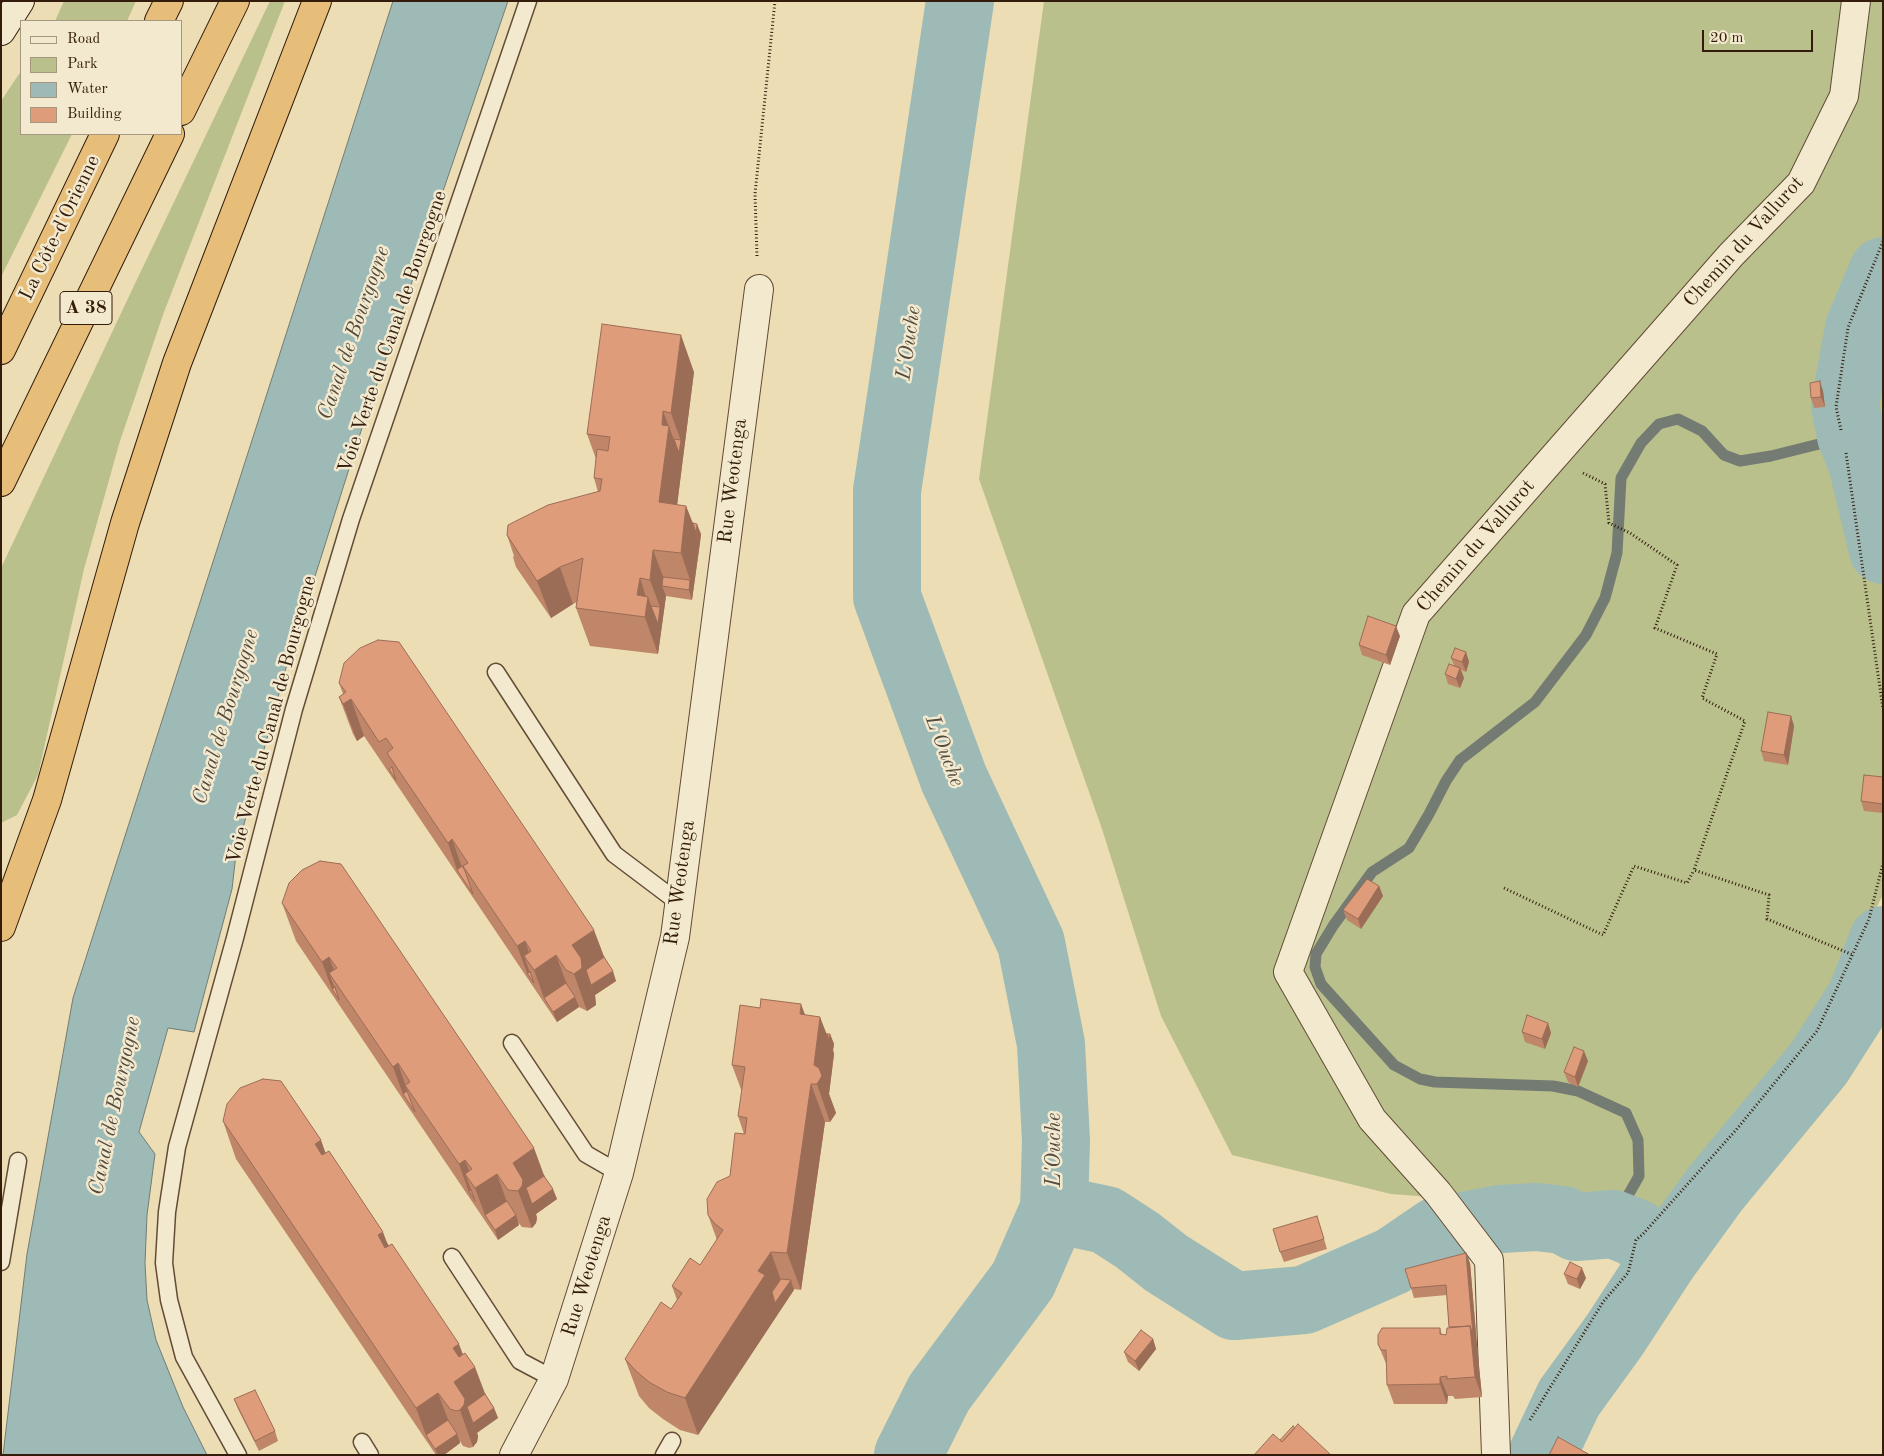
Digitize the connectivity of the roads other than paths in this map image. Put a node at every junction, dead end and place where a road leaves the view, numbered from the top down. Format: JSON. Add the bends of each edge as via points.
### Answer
{"nodes":[{"id":1,"x":20,"y":1,"type":"edge"},
{"id":2,"x":169,"y":1,"type":"edge"},
{"id":3,"x":235,"y":1,"type":"edge"},
{"id":4,"x":317,"y":1,"type":"edge"},
{"id":5,"x":528,"y":1,"type":"edge"},
{"id":6,"x":1856,"y":1,"type":"edge"},
{"id":7,"x":160,"y":20,"type":"edge"},
{"id":8,"x":1,"y":31,"type":"edge"},
{"id":9,"x":182,"y":110,"type":"edge"},
{"id":10,"x":105,"y":135,"type":"edge"},
{"id":11,"x":170,"y":135,"type":"edge"},
{"id":12,"x":758,"y":289,"type":"road end"},
{"id":13,"x":1,"y":350,"type":"edge"},
{"id":14,"x":1,"y":482,"type":"edge"},
{"id":15,"x":496,"y":672,"type":"dead end"},
{"id":16,"x":679,"y":903,"type":"junction"},
{"id":17,"x":1,"y":927,"type":"edge"},
{"id":18,"x":512,"y":1043,"type":"dead end"},
{"id":19,"x":18,"y":1161,"type":"dead end"},
{"id":20,"x":619,"y":1174,"type":"junction"},
{"id":21,"x":452,"y":1257,"type":"dead end"},
{"id":22,"x":1,"y":1262,"type":"edge"},
{"id":23,"x":554,"y":1379,"type":"junction"},
{"id":24,"x":238,"y":1455,"type":"edge"},
{"id":25,"x":514,"y":1455,"type":"edge"},
{"id":26,"x":1496,"y":1455,"type":"edge"}],
"edges":[{"from":1,"to":8,"type":"street"},
{"from":2,"to":7,"type":"highway"},
{"from":3,"to":9,"type":"highway"},
{"from":4,"to":17,"type":"highway","via":[[177,364],[125,523],[47,800]]},
{"from":5,"to":24,"type":"lane","name":"Voie Verte du Canal de Bourgogne","via":[[348,529],[294,709],[177,1147],[164,1263],[169,1300],[184,1357]]},
{"from":6,"to":26,"type":"street","name":"Chemin du Vallurot","via":[[1844,96],[1801,183],[1731,256],[1416,614],[1288,972],[1372,1119],[1438,1193],[1489,1260]]},
{"from":10,"to":13,"type":"highway","name":"La Côte-d'Orienne","number":"A 38"},
{"from":11,"to":14,"type":"highway","number":"A 38"},
{"from":12,"to":16,"type":"street","name":"Rue Weotenga"},
{"from":15,"to":16,"type":"lane","via":[[614,854]]},
{"from":16,"to":20,"type":"street","name":"Rue Weotenga","via":[[675,937]]},
{"from":18,"to":20,"type":"lane","via":[[586,1154]]},
{"from":19,"to":22,"type":"lane"},
{"from":20,"to":23,"type":"street","name":"Rue Weotenga"},
{"from":21,"to":23,"type":"lane","via":[[520,1362]]},
{"from":23,"to":25,"type":"street","name":"Rue Weotenga"}]}
